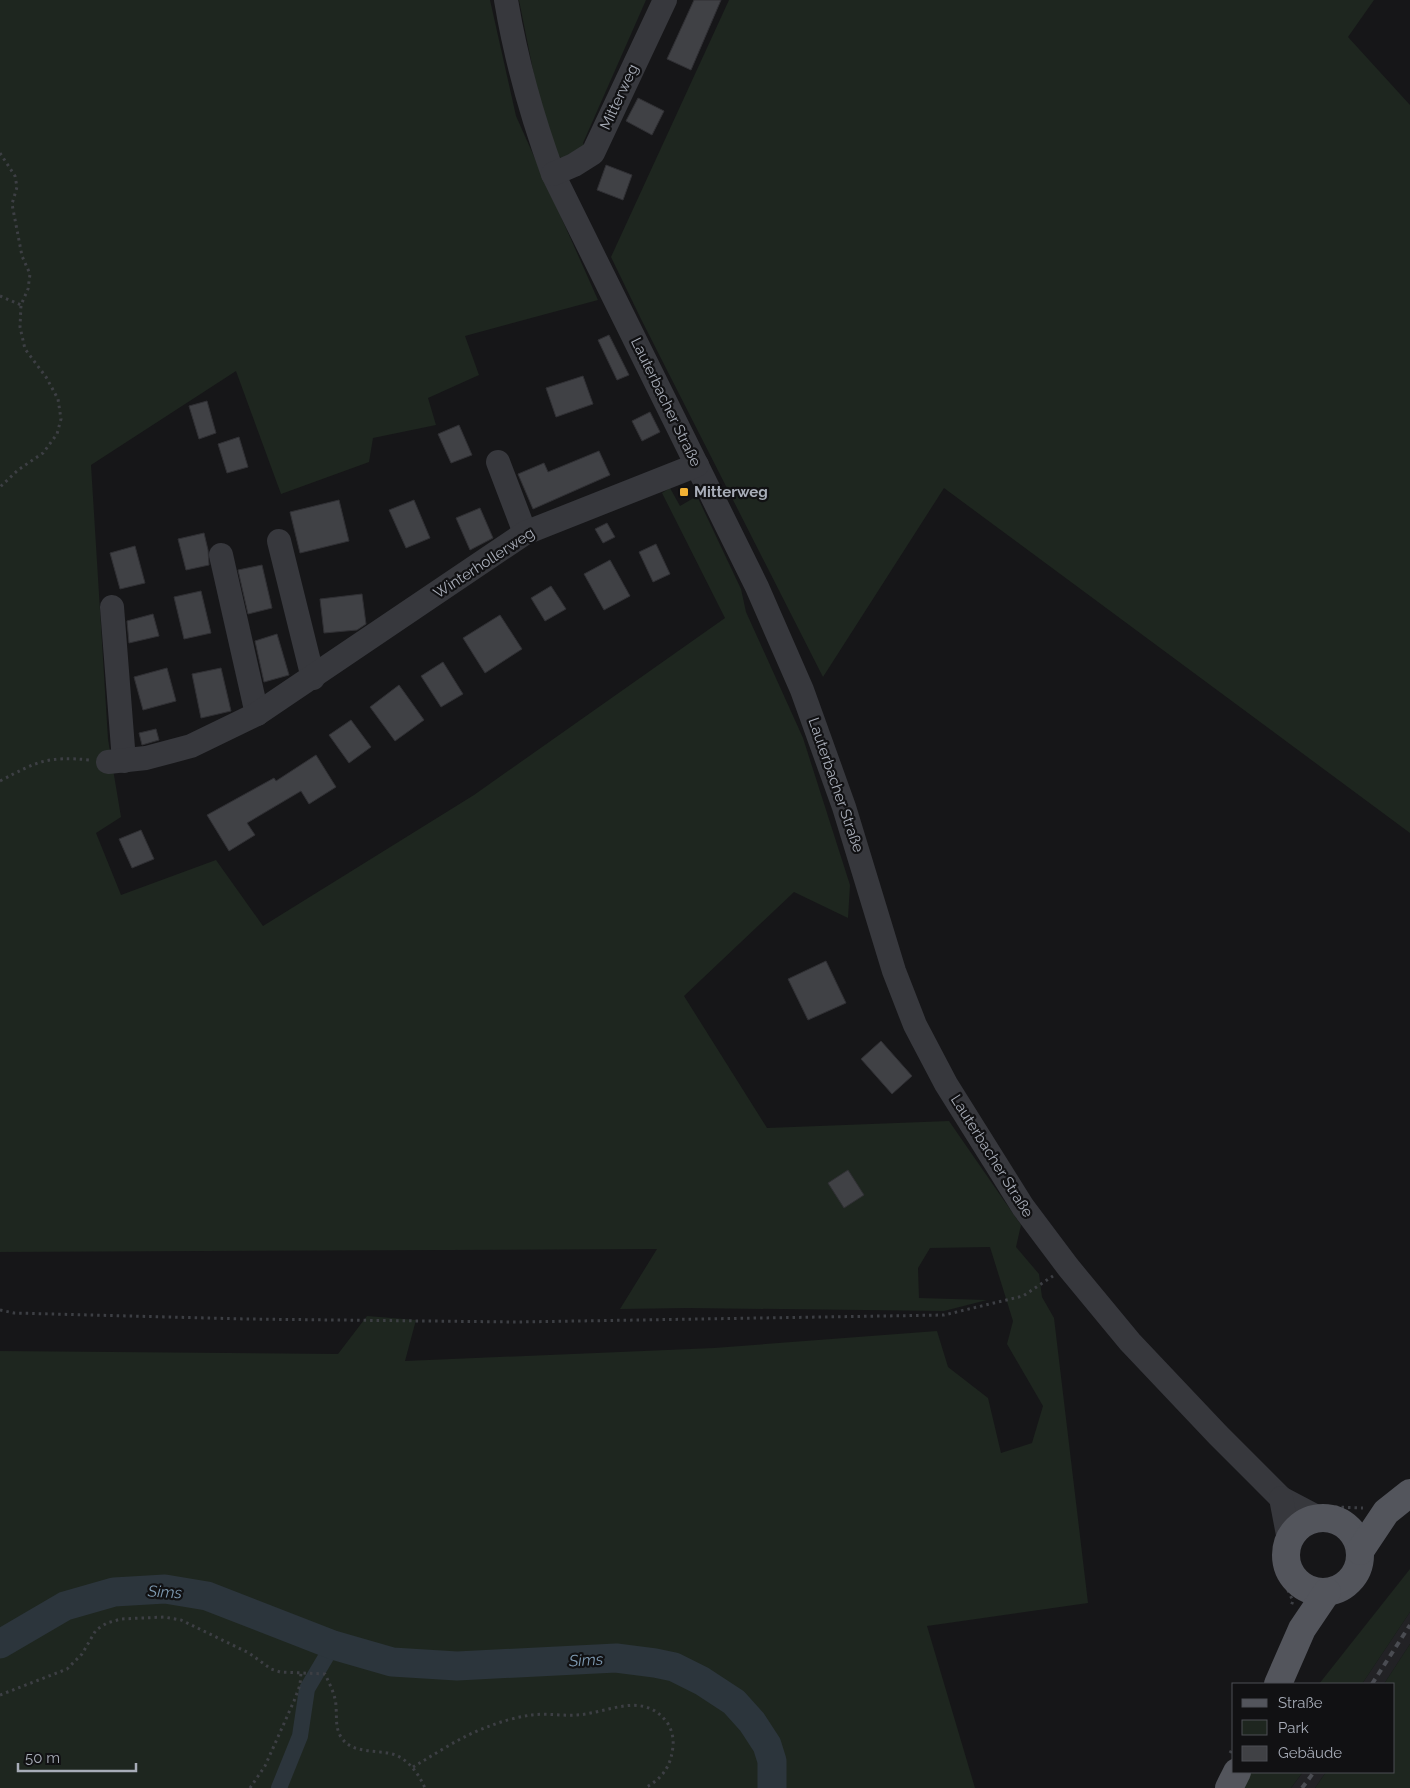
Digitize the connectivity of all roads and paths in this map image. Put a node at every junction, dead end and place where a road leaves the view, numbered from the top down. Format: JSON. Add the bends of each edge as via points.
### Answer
{"nodes":[{"id":1,"x":506,"y":0,"type":"edge"},
{"id":2,"x":665,"y":0,"type":"edge"},
{"id":3,"x":0,"y":153,"type":"edge"},
{"id":4,"x":553,"y":174,"type":"junction"},
{"id":5,"x":0,"y":296,"type":"edge"},
{"id":6,"x":21,"y":305,"type":"junction"},
{"id":7,"x":498,"y":462,"type":"dead end"},
{"id":8,"x":697,"y":464,"type":"junction"},
{"id":9,"x":0,"y":486,"type":"edge"},
{"id":10,"x":525,"y":533,"type":"junction"},
{"id":11,"x":279,"y":541,"type":"dead end"},
{"id":12,"x":221,"y":555,"type":"dead end"},
{"id":13,"x":112,"y":607,"type":"dead end"},
{"id":14,"x":313,"y":678,"type":"junction"},
{"id":15,"x":257,"y":714,"type":"junction"},
{"id":16,"x":116,"y":762,"type":"junction"},
{"id":17,"x":0,"y":781,"type":"edge"},
{"id":18,"x":1068,"y":1267,"type":"junction"},
{"id":19,"x":0,"y":1310,"type":"edge"},
{"id":20,"x":1410,"y":1493,"type":"edge"},
{"id":21,"x":1378,"y":1510,"type":"junction"},
{"id":22,"x":1330,"y":1516,"type":"junction"},
{"id":23,"x":1285,"y":1519,"type":"junction"},
{"id":24,"x":1360,"y":1551,"type":"junction"},
{"id":25,"x":1300,"y":1584,"type":"junction"},
{"id":26,"x":1327,"y":1592,"type":"junction"},
{"id":27,"x":1296,"y":1620,"type":"junction"},
{"id":28,"x":301,"y":1673,"type":"junction"},
{"id":29,"x":1278,"y":1683,"type":"edge"},
{"id":30,"x":0,"y":1696,"type":"edge"},
{"id":31,"x":413,"y":1767,"type":"junction"},
{"id":32,"x":1237,"y":1773,"type":"edge"},
{"id":33,"x":250,"y":1788,"type":"edge"},
{"id":34,"x":425,"y":1788,"type":"edge"},
{"id":35,"x":645,"y":1788,"type":"edge"},
{"id":36,"x":1229,"y":1788,"type":"edge"}],
"edges":[{"from":1,"to":4,"type":"street","name":"Lauterbacher Straße","via":[[522,77]]},
{"from":2,"to":4,"type":"street","name":"Mitterweg","via":[[593,153]]},
{"from":3,"to":6,"type":"path","via":[[15,176],[17,188],[12,204],[22,256],[30,274]]},
{"from":4,"to":8,"type":"street","name":"Lauterbacher Straße"},
{"from":5,"to":6,"type":"path"},
{"from":6,"to":9,"type":"path","via":[[20,327],[25,349],[58,399],[60,419],[56,434],[43,454]]},
{"from":7,"to":10,"type":"street"},
{"from":8,"to":10,"type":"street","name":"Winterhollerweg"},
{"from":8,"to":18,"type":"street","name":"Lauterbacher Straße","via":[[757,587],[802,690],[844,807],[894,971],[915,1025],[946,1084],[1023,1207]]},
{"from":10,"to":14,"type":"street","name":"Winterhollerweg"},
{"from":11,"to":14,"type":"street"},
{"from":12,"to":15,"type":"street"},
{"from":13,"to":16,"type":"street"},
{"from":14,"to":15,"type":"street","name":"Winterhollerweg"},
{"from":15,"to":16,"type":"street","name":"Winterhollerweg","via":[[191,746]]},
{"from":16,"to":17,"type":"path","via":[[64,758],[44,760]]},
{"from":18,"to":19,"type":"path","via":[[1023,1296],[944,1315],[517,1322],[245,1319]]},
{"from":18,"to":23,"type":"street","name":"Lauterbacher Straße","via":[[1130,1342],[1218,1435]]},
{"from":20,"to":21,"type":"main road"},
{"from":21,"to":22,"type":"main road"},
{"from":21,"to":22,"type":"path","via":[[1346,1509]]},
{"from":21,"to":24,"type":"main road"},
{"from":22,"to":23,"type":"main road","via":[[1301,1525]]},
{"from":22,"to":24,"type":"main road","via":[[1353,1533]]},
{"from":23,"to":25,"type":"main road","via":[[1288,1568]]},
{"from":23,"to":27,"type":"path","via":[[1278,1526],[1276,1556],[1293,1601]]},
{"from":24,"to":26,"type":"main road","via":[[1357,1570],[1352,1578],[1336,1590]]},
{"from":25,"to":26,"type":"main road","via":[[1308,1589]]},
{"from":25,"to":27,"type":"main road"},
{"from":26,"to":27,"type":"main road"},
{"from":27,"to":29,"type":"main road"},
{"from":28,"to":30,"type":"path","via":[[271,1669],[249,1653],[181,1620],[164,1617],[121,1619],[96,1630],[82,1654],[67,1669]]},
{"from":28,"to":31,"type":"path","via":[[326,1674],[336,1706],[335,1721],[341,1737],[348,1744],[398,1756]]},
{"from":28,"to":33,"type":"path","via":[[294,1701],[265,1766]]},
{"from":31,"to":34,"type":"path"},
{"from":31,"to":35,"type":"path","via":[[490,1726],[506,1721],[531,1715],[579,1715],[630,1705],[647,1706],[660,1713],[670,1725],[674,1742],[666,1771]]},
{"from":32,"to":36,"type":"main road"}]}
